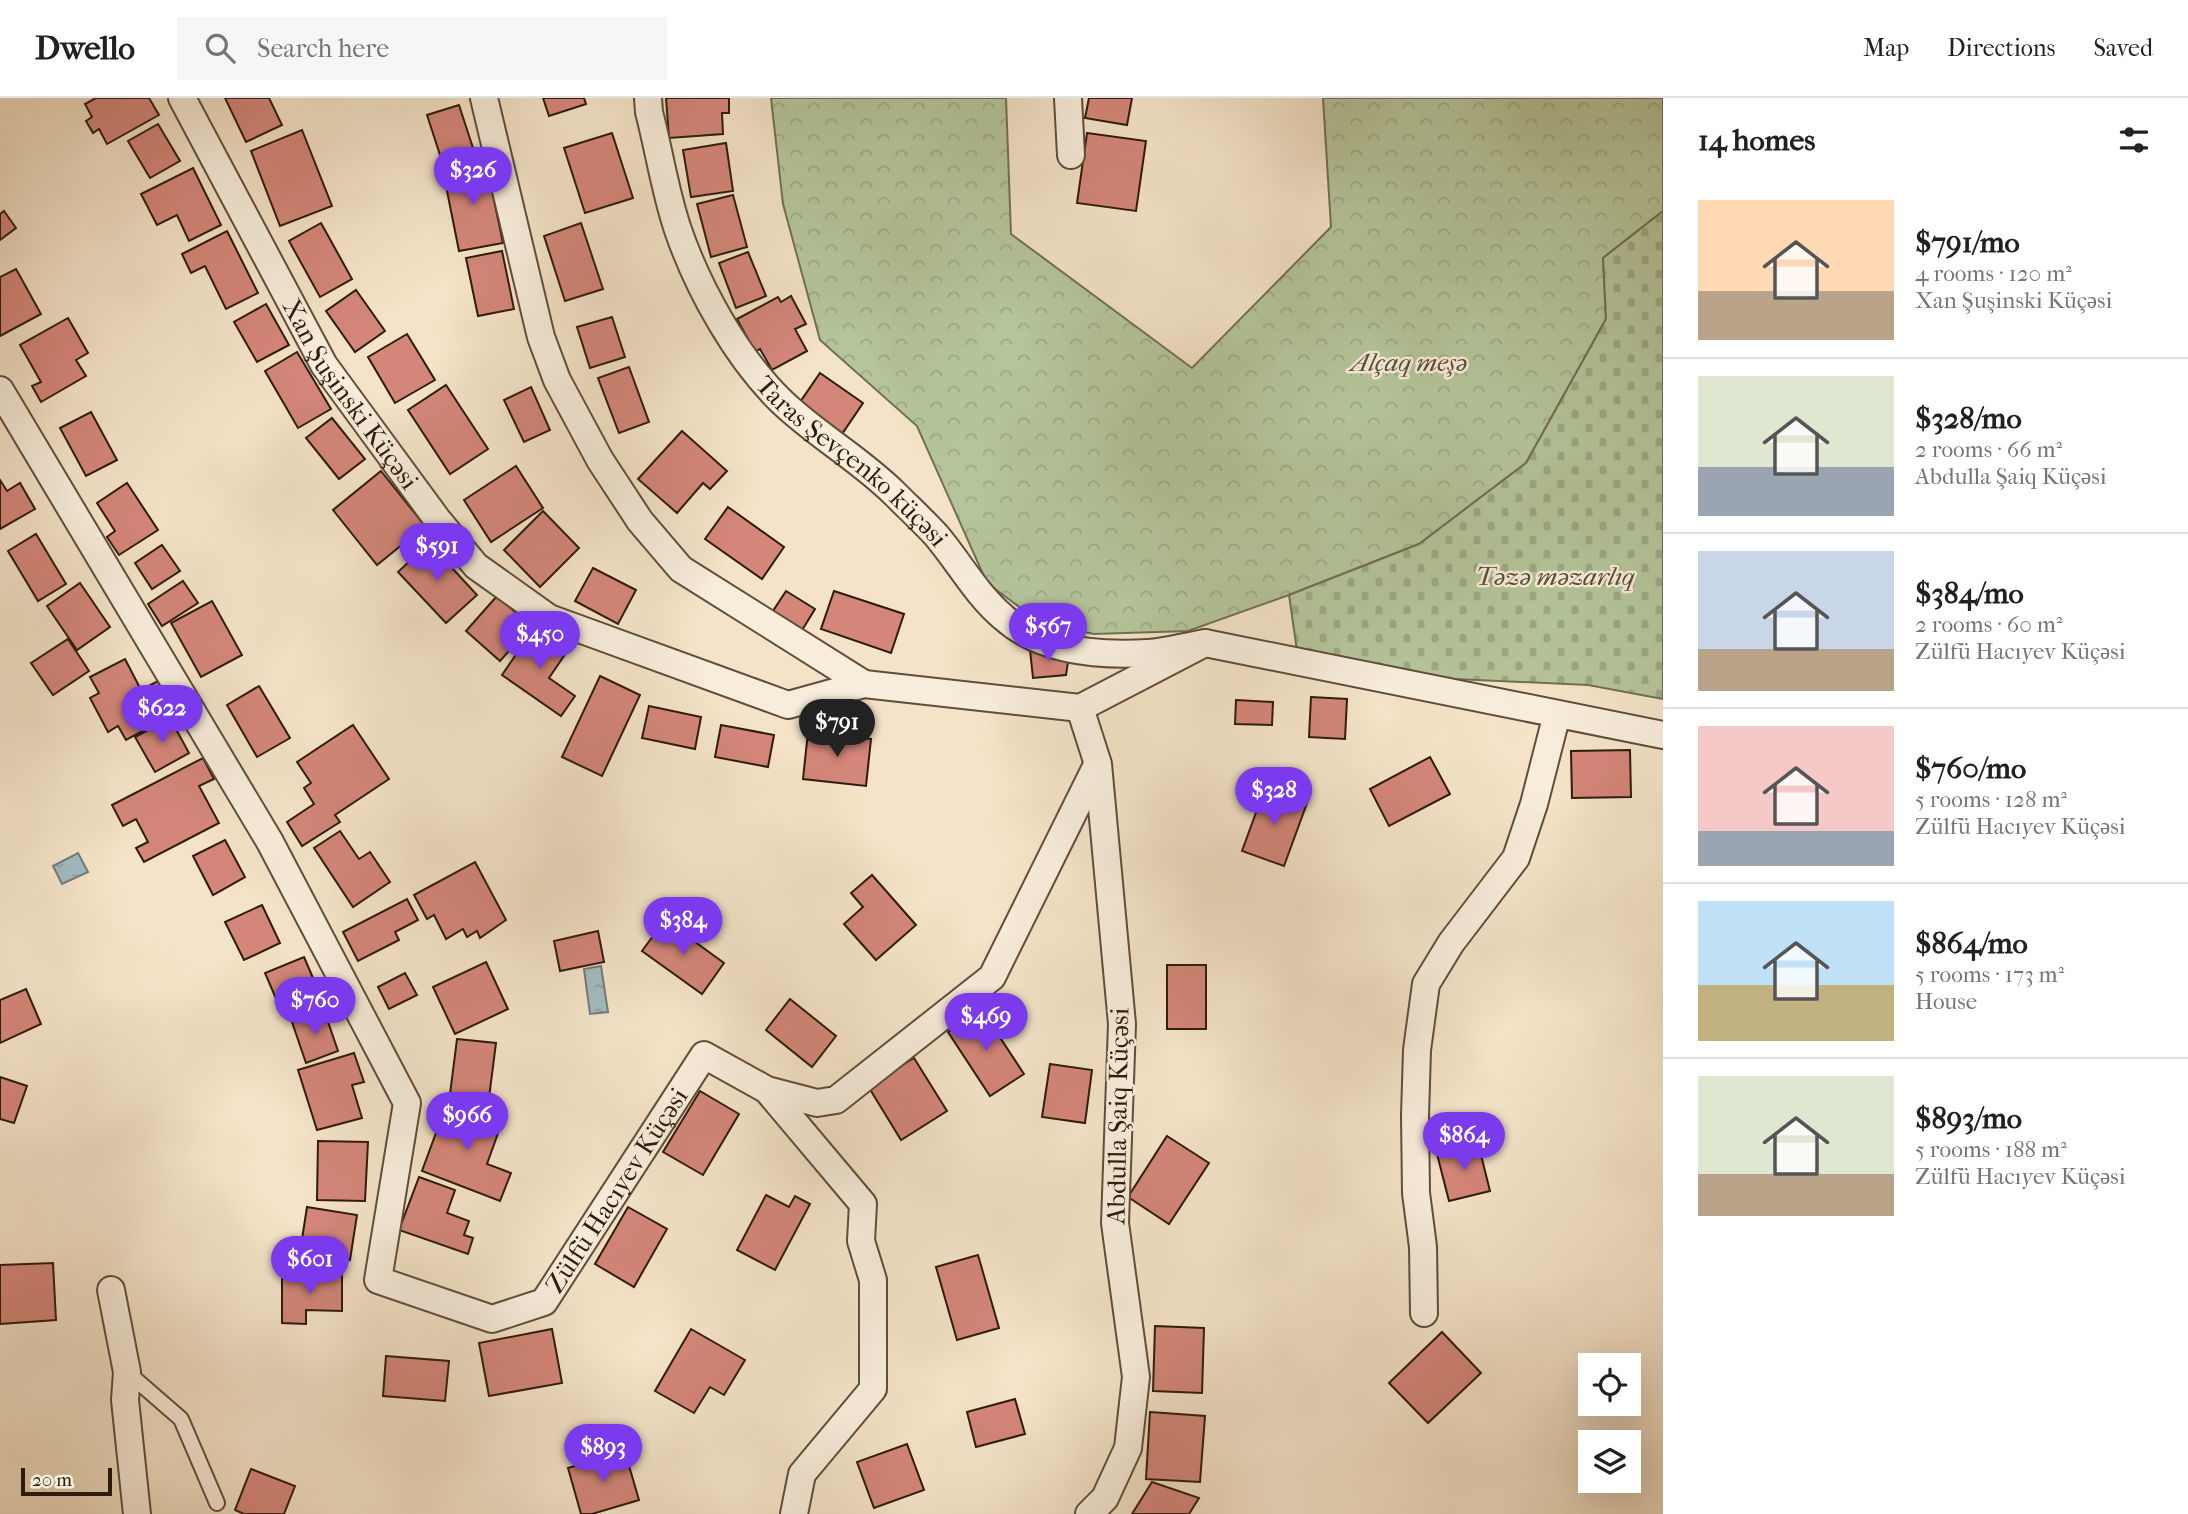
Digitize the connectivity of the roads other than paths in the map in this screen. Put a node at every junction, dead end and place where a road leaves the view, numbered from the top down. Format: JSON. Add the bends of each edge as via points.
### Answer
{"nodes":[{"id":1,"x":182,"y":98,"type":"edge"},
{"id":2,"x":484,"y":98,"type":"edge"},
{"id":3,"x":648,"y":98,"type":"edge"},
{"id":4,"x":1068,"y":98,"type":"edge"},
{"id":5,"x":1071,"y":155,"type":"dead end"},
{"id":6,"x":0,"y":390,"type":"edge"},
{"id":7,"x":1205,"y":643,"type":"junction"},
{"id":8,"x":864,"y":684,"type":"junction"},
{"id":9,"x":1080,"y":708,"type":"junction"},
{"id":10,"x":1556,"y":714,"type":"junction"},
{"id":11,"x":1663,"y":735,"type":"edge"},
{"id":12,"x":1098,"y":764,"type":"junction"},
{"id":13,"x":767,"y":1090,"type":"junction"},
{"id":14,"x":111,"y":1290,"type":"dead end"},
{"id":15,"x":1424,"y":1313,"type":"dead end"},
{"id":16,"x":127,"y":1372,"type":"junction"},
{"id":17,"x":217,"y":1503,"type":"dead end"},
{"id":18,"x":137,"y":1514,"type":"edge"},
{"id":19,"x":794,"y":1514,"type":"edge"},
{"id":20,"x":1089,"y":1514,"type":"edge"}],
"edges":[{"from":1,"to":8,"type":"street","name":"Xan Şuşinski Küçəsi","via":[[324,365],[476,566],[549,618],[788,705]]},
{"from":2,"to":8,"type":"street","name":"Xan Şuşinski Küçəsi","via":[[541,337],[556,380],[606,470],[640,521],[681,569]]},
{"from":3,"to":7,"type":"street","name":"Taras Şevçenko küçəsi","via":[[678,229],[716,315],[743,357],[779,399],[892,491],[936,535],[997,612],[1035,638],[1075,650],[1121,653]]},
{"from":4,"to":5,"type":"street"},
{"from":6,"to":13,"type":"street","name":"Zülfü Hacıyev Küçəsi","via":[[270,842],[407,1103],[378,1280],[492,1319],[544,1302],[704,1055]]},
{"from":7,"to":9,"type":"street"},
{"from":7,"to":10,"type":"street"},
{"from":8,"to":9,"type":"street","name":"Xan Şuşinski Küçəsi"},
{"from":9,"to":12,"type":"street","name":"Abdulla Şaiq Küçəsi"},
{"from":10,"to":11,"type":"street"},
{"from":10,"to":15,"type":"street","via":[[1516,858],[1444,951],[1426,984],[1415,1116]]},
{"from":12,"to":13,"type":"street","via":[[992,977],[836,1100],[817,1103]]},
{"from":12,"to":20,"type":"street","name":"Abdulla Şaiq Küçəsi","via":[[1122,1024],[1115,1223],[1136,1377],[1128,1448],[1105,1498]]},
{"from":13,"to":19,"type":"street","name":"Zülfü Hacıyev Küçəsi","via":[[863,1204],[861,1241],[873,1280],[873,1389],[802,1474]]},
{"from":14,"to":16,"type":"street"},
{"from":16,"to":17,"type":"lane","via":[[181,1419]]},
{"from":16,"to":18,"type":"street","via":[[125,1400]]}]}
